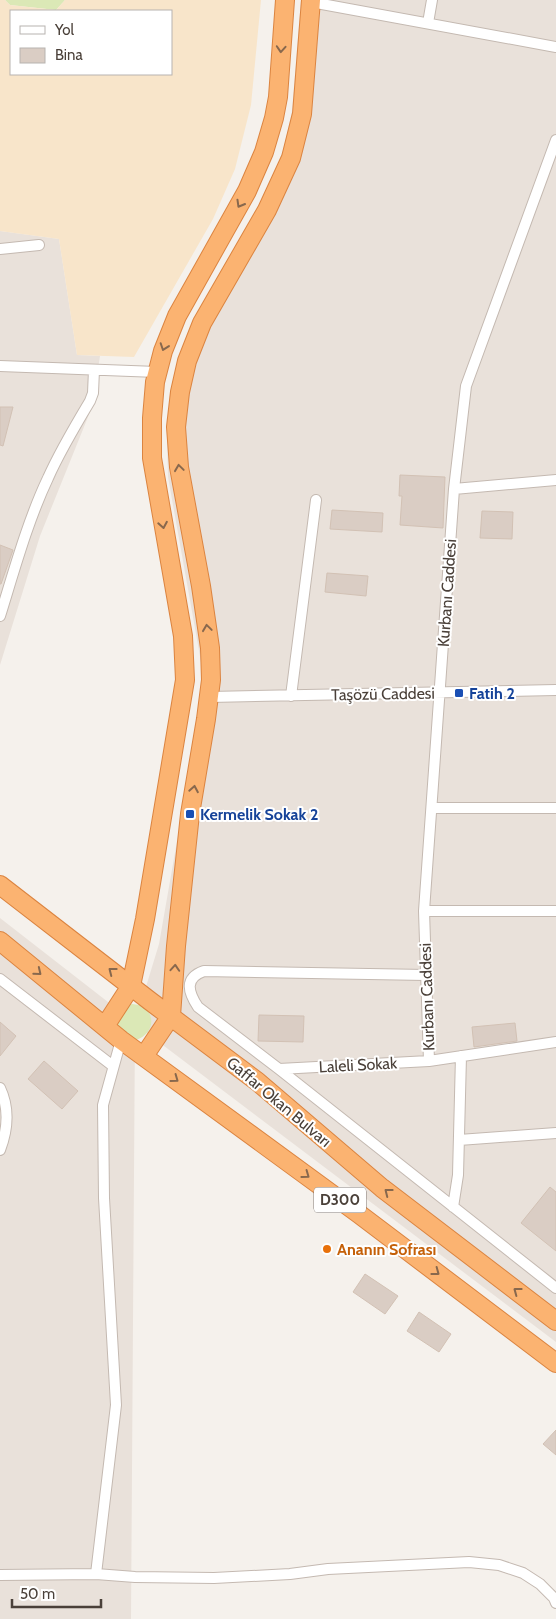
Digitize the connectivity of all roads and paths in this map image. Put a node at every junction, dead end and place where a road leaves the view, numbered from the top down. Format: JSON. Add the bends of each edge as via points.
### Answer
{"nodes":[{"id":1,"x":284,"y":0,"type":"edge"},
{"id":2,"x":432,"y":0,"type":"edge"},
{"id":3,"x":311,"y":1,"type":"edge"},
{"id":4,"x":428,"y":23,"type":"junction"},
{"id":5,"x":556,"y":47,"type":"edge"},
{"id":6,"x":556,"y":140,"type":"edge"},
{"id":7,"x":39,"y":245,"type":"dead end"},
{"id":8,"x":0,"y":249,"type":"edge"},
{"id":9,"x":0,"y":366,"type":"edge"},
{"id":10,"x":94,"y":370,"type":"junction"},
{"id":11,"x":157,"y":372,"type":"junction"},
{"id":12,"x":556,"y":480,"type":"edge"},
{"id":13,"x":454,"y":489,"type":"junction"},
{"id":14,"x":316,"y":500,"type":"dead end"},
{"id":15,"x":0,"y":616,"type":"edge"},
{"id":16,"x":556,"y":690,"type":"edge"},
{"id":17,"x":441,"y":693,"type":"junction"},
{"id":18,"x":291,"y":696,"type":"junction"},
{"id":19,"x":210,"y":697,"type":"junction"},
{"id":20,"x":432,"y":808,"type":"junction"},
{"id":21,"x":556,"y":808,"type":"edge"},
{"id":22,"x":0,"y":885,"type":"edge"},
{"id":23,"x":424,"y":911,"type":"junction"},
{"id":24,"x":556,"y":911,"type":"edge"},
{"id":25,"x":0,"y":940,"type":"edge"},
{"id":26,"x":426,"y":975,"type":"junction"},
{"id":27,"x":0,"y":979,"type":"edge"},
{"id":28,"x":131,"y":986,"type":"junction"},
{"id":29,"x":172,"y":1016,"type":"junction"},
{"id":30,"x":105,"y":1026,"type":"junction"},
{"id":31,"x":122,"y":1040,"type":"junction"},
{"id":32,"x":556,"y":1042,"type":"edge"},
{"id":33,"x":144,"y":1056,"type":"junction"},
{"id":34,"x":460,"y":1056,"type":"junction"},
{"id":35,"x":429,"y":1061,"type":"junction"},
{"id":36,"x":113,"y":1066,"type":"junction"},
{"id":37,"x":280,"y":1069,"type":"junction"},
{"id":38,"x":0,"y":1088,"type":"edge"},
{"id":39,"x":556,"y":1133,"type":"edge"},
{"id":40,"x":459,"y":1140,"type":"junction"},
{"id":41,"x":0,"y":1150,"type":"edge"},
{"id":42,"x":453,"y":1207,"type":"junction"},
{"id":43,"x":556,"y":1288,"type":"edge"},
{"id":44,"x":556,"y":1321,"type":"edge"},
{"id":45,"x":556,"y":1363,"type":"edge"},
{"id":46,"x":96,"y":1574,"type":"junction"},
{"id":47,"x":0,"y":1575,"type":"edge"},
{"id":48,"x":556,"y":1603,"type":"edge"}],
"edges":[{"from":1,"to":11,"type":"highway","one_way":true,"via":[[278,98],[270,135],[247,191],[177,316]]},
{"from":2,"to":4,"type":"street"},
{"from":3,"to":4,"type":"street"},
{"from":19,"to":3,"type":"highway","one_way":true,"via":[[210,648],[177,448],[180,392],[187,361],[202,323],[267,210],[291,158],[304,99]]},
{"from":4,"to":5,"type":"street"},
{"from":6,"to":13,"type":"street","name":"Kurbanı Caddesi","via":[[466,386]]},
{"from":7,"to":8,"type":"street"},
{"from":9,"to":10,"type":"street"},
{"from":10,"to":11,"type":"street"},
{"from":10,"to":15,"type":"street","via":[[93,394],[47,479]]},
{"from":11,"to":28,"type":"highway","one_way":true,"via":[[152,458],[183,636],[185,680]]},
{"from":12,"to":13,"type":"street"},
{"from":13,"to":17,"type":"street","name":"Kurbanı Caddesi"},
{"from":14,"to":18,"type":"street"},
{"from":16,"to":17,"type":"street","name":"Taşözü Caddesi"},
{"from":17,"to":18,"type":"street","name":"Taşözü Caddesi"},
{"from":17,"to":20,"type":"street","name":"Kurbanı Caddesi"},
{"from":18,"to":19,"type":"street","name":"Taşözü Caddesi"},
{"from":29,"to":19,"type":"highway","one_way":true,"via":[[190,814]]},
{"from":20,"to":21,"type":"street"},
{"from":20,"to":23,"type":"street","name":"Kurbanı Caddesi"},
{"from":28,"to":22,"type":"highway","name":"Gaffar Okan Bulvarı","number":"D300","one_way":true},
{"from":23,"to":24,"type":"street"},
{"from":23,"to":26,"type":"street","name":"Kurbanı Caddesi"},
{"from":25,"to":30,"type":"highway","number":"D300","one_way":true},
{"from":26,"to":35,"type":"street","name":"Kurbanı Caddesi"},
{"from":26,"to":37,"type":"street","via":[[211,971],[196,974],[189,987],[198,1007]]},
{"from":27,"to":36,"type":"street"},
{"from":28,"to":29,"type":"highway","name":"Gaffar Okan Bulvarı","number":"D300"},
{"from":28,"to":30,"type":"highway"},
{"from":29,"to":33,"type":"highway"},
{"from":44,"to":29,"type":"highway","name":"Gaffar Okan Bulvarı","number":"D300","one_way":true,"via":[[382,1188],[258,1082]]},
{"from":30,"to":31,"type":"highway","number":"D300"},
{"from":31,"to":33,"type":"highway","number":"D300"},
{"from":31,"to":36,"type":"street"},
{"from":32,"to":34,"type":"street","name":"Laleli Sokak"},
{"from":33,"to":45,"type":"highway","number":"D300","one_way":true},
{"from":34,"to":35,"type":"street","name":"Laleli Sokak"},
{"from":34,"to":40,"type":"street"},
{"from":35,"to":37,"type":"street","name":"Laleli Sokak"},
{"from":36,"to":46,"type":"street","via":[[103,1104],[103,1123],[116,1405]]},
{"from":37,"to":42,"type":"street"},
{"from":38,"to":41,"type":"street","via":[[7,1113]]},
{"from":39,"to":40,"type":"street"},
{"from":40,"to":42,"type":"street"},
{"from":42,"to":43,"type":"street"},
{"from":46,"to":47,"type":"street"},
{"from":46,"to":48,"type":"street","via":[[214,1578],[328,1569],[487,1563],[523,1573],[540,1584]]}]}
